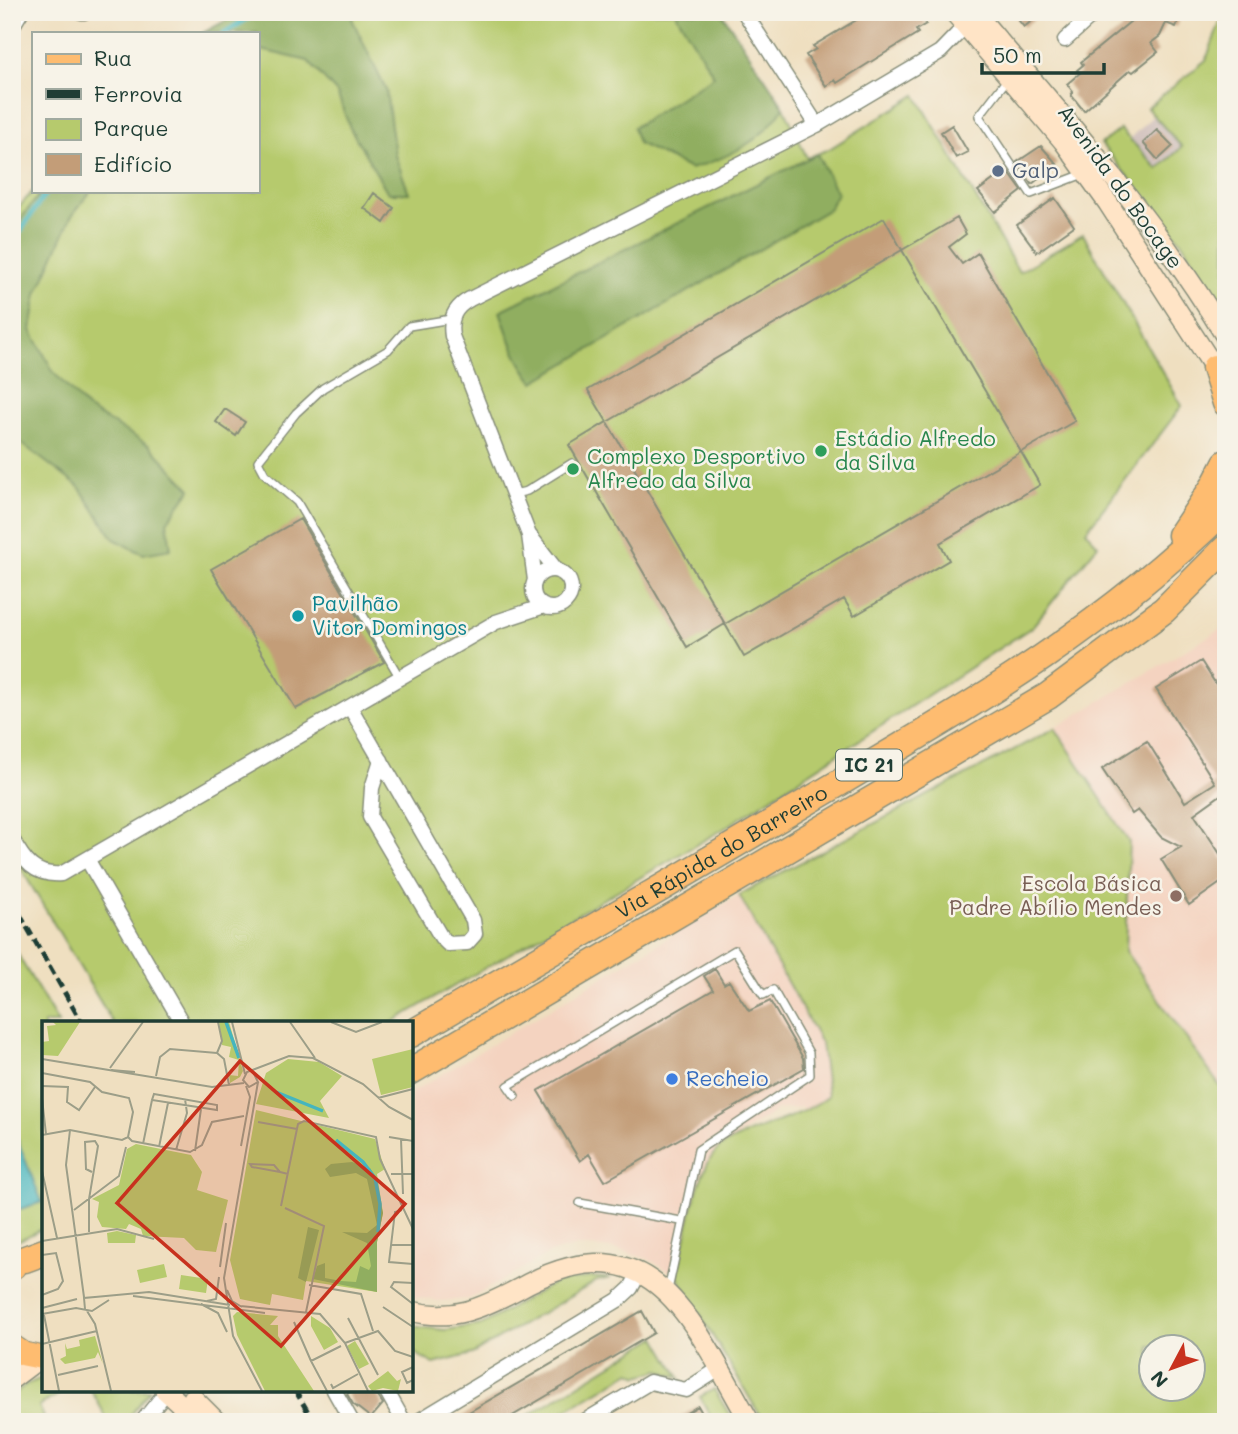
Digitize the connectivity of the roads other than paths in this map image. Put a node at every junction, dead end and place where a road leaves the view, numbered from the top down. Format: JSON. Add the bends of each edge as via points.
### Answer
{"nodes":[{"id":1,"x":21,"y":12,"type":"edge"},
{"id":2,"x":744,"y":12,"type":"edge"},
{"id":3,"x":1096,"y":12,"type":"edge"},
{"id":4,"x":967,"y":16,"type":"edge"},
{"id":5,"x":12,"y":27,"type":"edge"},
{"id":6,"x":1065,"y":40,"type":"dead end"},
{"id":7,"x":1009,"y":77,"type":"junction"},
{"id":8,"x":1032,"y":80,"type":"junction"},
{"id":9,"x":817,"y":125,"type":"junction"},
{"id":10,"x":1087,"y":173,"type":"junction"},
{"id":11,"x":452,"y":319,"type":"junction"},
{"id":12,"x":1226,"y":337,"type":"edge"},
{"id":13,"x":1220,"y":376,"type":"edge"},
{"id":14,"x":1226,"y":403,"type":"edge"},
{"id":15,"x":572,"y":463,"type":"dead end"},
{"id":16,"x":1226,"y":463,"type":"edge"},
{"id":17,"x":513,"y":494,"type":"junction"},
{"id":18,"x":1226,"y":508,"type":"edge"},
{"id":19,"x":529,"y":535,"type":"junction"},
{"id":20,"x":1226,"y":548,"type":"edge"},
{"id":21,"x":557,"y":571,"type":"junction"},
{"id":22,"x":1226,"y":571,"type":"edge"},
{"id":23,"x":1148,"y":580,"type":"junction"},
{"id":24,"x":534,"y":583,"type":"junction"},
{"id":25,"x":544,"y":606,"type":"junction"},
{"id":26,"x":1164,"y":610,"type":"junction"},
{"id":27,"x":496,"y":622,"type":"junction"},
{"id":28,"x":400,"y":678,"type":"junction"},
{"id":29,"x":350,"y":707,"type":"junction"},
{"id":30,"x":381,"y":760,"type":"junction"},
{"id":31,"x":12,"y":839,"type":"edge"},
{"id":32,"x":87,"y":859,"type":"junction"},
{"id":33,"x":181,"y":1021,"type":"edge"},
{"id":34,"x":413,"y":1033,"type":"edge"},
{"id":35,"x":413,"y":1070,"type":"edge"},
{"id":36,"x":514,"y":1096,"type":"dead end"},
{"id":37,"x":580,"y":1203,"type":"dead end"},
{"id":38,"x":681,"y":1220,"type":"junction"},
{"id":39,"x":639,"y":1273,"type":"junction"},
{"id":40,"x":667,"y":1292,"type":"junction"},
{"id":41,"x":413,"y":1311,"type":"edge"},
{"id":42,"x":12,"y":1346,"type":"edge"},
{"id":43,"x":42,"y":1358,"type":"edge"},
{"id":44,"x":719,"y":1369,"type":"junction"},
{"id":45,"x":12,"y":1379,"type":"edge"},
{"id":46,"x":165,"y":1392,"type":"edge"},
{"id":47,"x":167,"y":1392,"type":"edge"},
{"id":48,"x":335,"y":1392,"type":"edge"},
{"id":49,"x":387,"y":1392,"type":"edge"},
{"id":50,"x":190,"y":1393,"type":"edge"},
{"id":51,"x":142,"y":1422,"type":"edge"},
{"id":52,"x":200,"y":1422,"type":"edge"},
{"id":53,"x":217,"y":1422,"type":"edge"},
{"id":54,"x":352,"y":1422,"type":"edge"},
{"id":55,"x":404,"y":1422,"type":"edge"},
{"id":56,"x":417,"y":1422,"type":"edge"},
{"id":57,"x":583,"y":1422,"type":"edge"},
{"id":58,"x":750,"y":1422,"type":"edge"}],
"edges":[{"from":1,"to":5,"type":"street"},
{"from":2,"to":9,"type":"street"},
{"from":3,"to":6,"type":"street"},
{"from":4,"to":7,"type":"main road","name":"Avenida do Bocage"},
{"from":4,"to":8,"type":"main road","name":"Avenida do Bocage"},
{"from":4,"to":9,"type":"street","via":[[940,51]]},
{"from":7,"to":8,"type":"lane","via":[[1018,74]]},
{"from":7,"to":10,"type":"main road","name":"Avenida do Bocage"},
{"from":7,"to":10,"type":"lane","via":[[979,116],[1031,194]]},
{"from":8,"to":12,"type":"main road","name":"Avenida do Bocage","via":[[1156,232]]},
{"from":9,"to":11,"type":"street","via":[[470,299],[458,307]]},
{"from":10,"to":13,"type":"main road","name":"Avenida do Bocage"},
{"from":11,"to":17,"type":"street","via":[[454,341]]},
{"from":11,"to":28,"type":"lane","via":[[409,326],[388,350],[323,388],[296,413],[258,461],[265,474],[297,502]]},
{"from":13,"to":14,"type":"highway"},
{"from":15,"to":17,"type":"lane","via":[[527,491]]},
{"from":16,"to":23,"type":"highway"},
{"from":17,"to":19,"type":"street"},
{"from":18,"to":23,"type":"highway","name":"Via Rápida do Barreiro","number":"IC 21"},
{"from":19,"to":21,"type":"street"},
{"from":19,"to":24,"type":"street"},
{"from":20,"to":26,"type":"highway","name":"Via Rápida do Barreiro","number":"IC 21"},
{"from":21,"to":24,"type":"street","via":[[544,571]]},
{"from":21,"to":25,"type":"street","via":[[568,579],[569,596],[556,608]]},
{"from":22,"to":26,"type":"highway"},
{"from":23,"to":34,"type":"highway","name":"Via Rápida do Barreiro","number":"IC 21","via":[[1058,649],[958,713]]},
{"from":24,"to":25,"type":"street","via":[[535,599]]},
{"from":24,"to":27,"type":"street"},
{"from":25,"to":27,"type":"street"},
{"from":26,"to":35,"type":"highway","name":"Via Rápida do Barreiro","number":"IC 21","via":[[1048,696],[991,731]]},
{"from":27,"to":28,"type":"street"},
{"from":28,"to":29,"type":"street"},
{"from":29,"to":30,"type":"street"},
{"from":29,"to":32,"type":"street"},
{"from":30,"to":30,"type":"street","via":[[372,788],[370,817],[441,937],[447,944],[467,943],[475,934],[473,920]]},
{"from":31,"to":32,"type":"street","via":[[34,870],[49,875],[61,874]]},
{"from":32,"to":33,"type":"street"},
{"from":36,"to":38,"type":"lane","via":[[508,1086],[735,950],[763,995],[773,990],[808,1054],[810,1075],[698,1150]]},
{"from":37,"to":38,"type":"lane"},
{"from":38,"to":40,"type":"lane"},
{"from":39,"to":40,"type":"main road"},
{"from":39,"to":41,"type":"main road","via":[[618,1265],[582,1263],[544,1274],[470,1312],[440,1317]]},
{"from":39,"to":56,"type":"street","via":[[618,1300]]},
{"from":40,"to":44,"type":"main road","via":[[684,1309]]},
{"from":42,"to":43,"type":"main road"},
{"from":43,"to":45,"type":"main road"},
{"from":44,"to":57,"type":"street","via":[[686,1390],[650,1382]]},
{"from":44,"to":58,"type":"main road"},
{"from":46,"to":51,"type":"street"},
{"from":47,"to":52,"type":"main road"},
{"from":48,"to":54,"type":"street"},
{"from":49,"to":55,"type":"street"},
{"from":50,"to":53,"type":"main road"}]}
